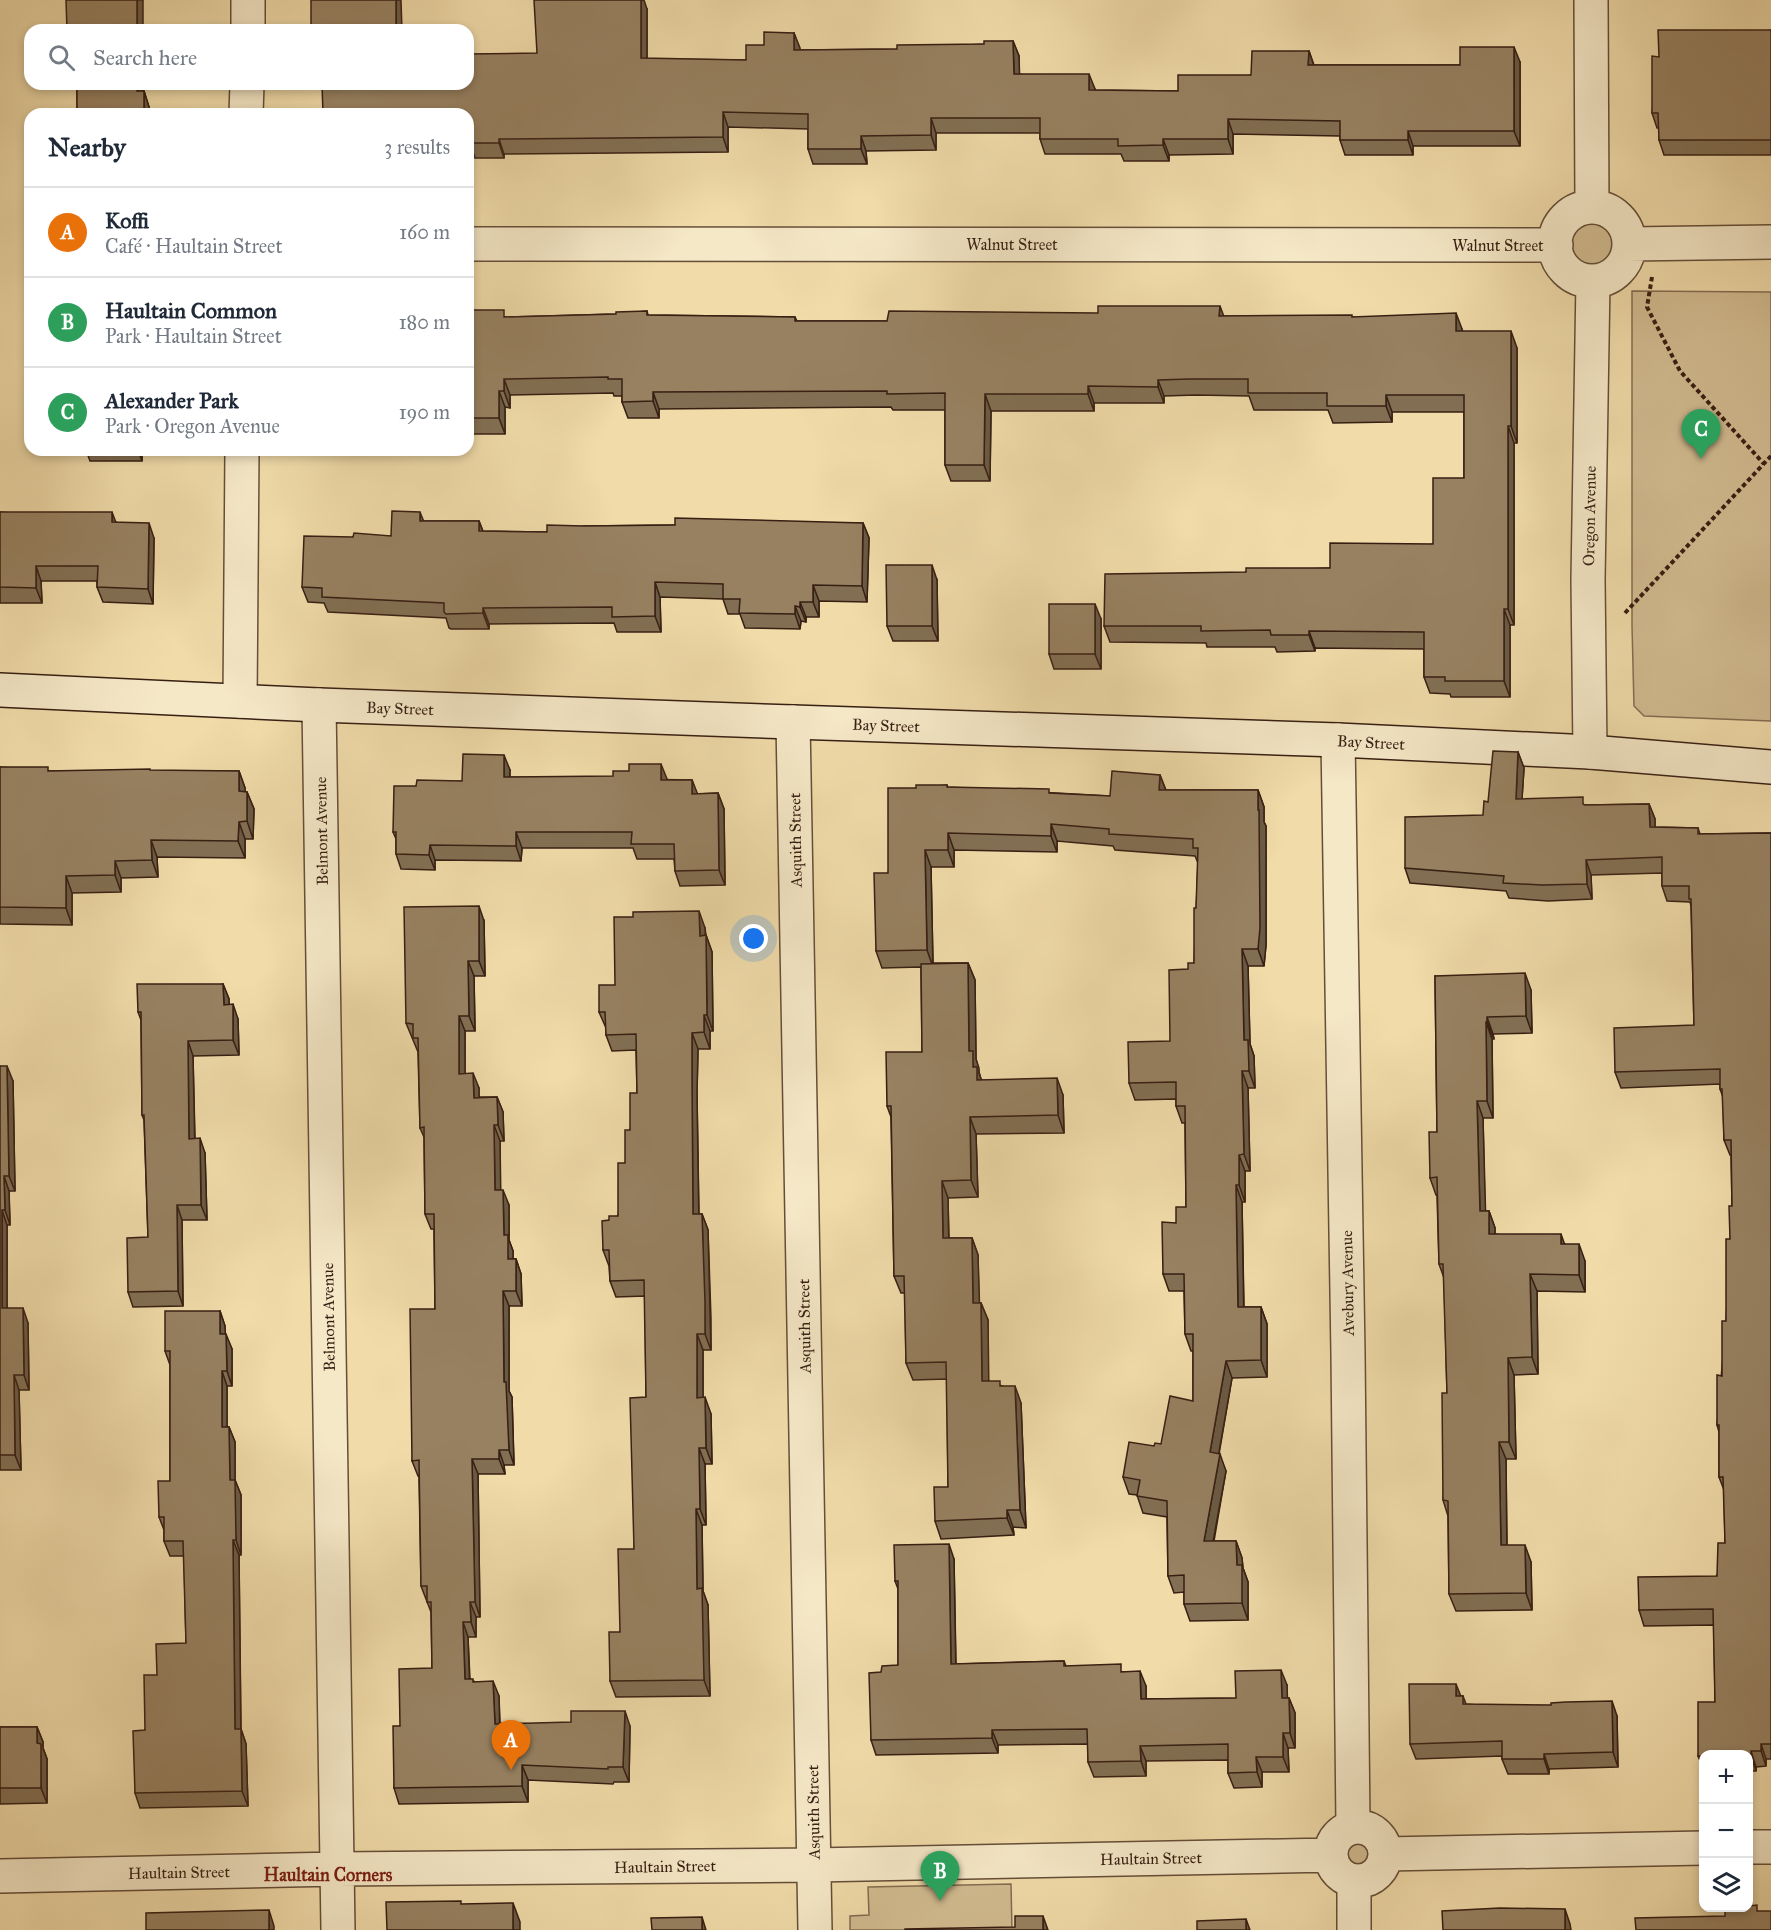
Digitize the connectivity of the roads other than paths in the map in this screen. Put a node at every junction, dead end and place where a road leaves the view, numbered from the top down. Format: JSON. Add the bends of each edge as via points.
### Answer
{"nodes":[{"id":1,"x":248,"y":0,"type":"edge"},
{"id":2,"x":1591,"y":0,"type":"edge"},
{"id":3,"x":248,"y":24,"type":"edge"},
{"id":4,"x":247,"y":90,"type":"edge"},
{"id":5,"x":246,"y":108,"type":"edge"},
{"id":6,"x":1592,"y":207,"type":"junction"},
{"id":7,"x":1771,"y":242,"type":"edge"},
{"id":8,"x":474,"y":244,"type":"edge"},
{"id":9,"x":1629,"y":244,"type":"junction"},
{"id":10,"x":1556,"y":245,"type":"junction"},
{"id":11,"x":1593,"y":281,"type":"junction"},
{"id":12,"x":242,"y":456,"type":"edge"},
{"id":13,"x":0,"y":690,"type":"edge"},
{"id":14,"x":240,"y":701,"type":"junction"},
{"id":15,"x":319,"y":705,"type":"junction"},
{"id":16,"x":793,"y":722,"type":"junction"},
{"id":17,"x":1338,"y":740,"type":"junction"},
{"id":18,"x":1590,"y":752,"type":"junction"},
{"id":19,"x":1771,"y":767,"type":"edge"},
{"id":20,"x":1353,"y":1827,"type":"junction"},
{"id":21,"x":1753,"y":1847,"type":"edge"},
{"id":22,"x":1771,"y":1847,"type":"edge"},
{"id":23,"x":1699,"y":1848,"type":"edge"},
{"id":24,"x":1385,"y":1854,"type":"junction"},
{"id":25,"x":1330,"y":1855,"type":"junction"},
{"id":26,"x":814,"y":1865,"type":"junction"},
{"id":27,"x":337,"y":1869,"type":"junction"},
{"id":28,"x":0,"y":1876,"type":"edge"},
{"id":29,"x":1354,"y":1881,"type":"junction"},
{"id":30,"x":338,"y":1930,"type":"edge"},
{"id":31,"x":815,"y":1930,"type":"edge"},
{"id":32,"x":1354,"y":1930,"type":"edge"}],
"edges":[{"from":1,"to":3,"type":"street"},
{"from":2,"to":6,"type":"street"},
{"from":4,"to":5,"type":"street"},
{"from":6,"to":9,"type":"street","via":[[1614,214],[1622,222]]},
{"from":6,"to":10,"type":"street","via":[[1568,216],[1560,226]]},
{"from":7,"to":9,"type":"street"},
{"from":8,"to":10,"type":"street","name":"Walnut Street"},
{"from":9,"to":11,"type":"street","via":[[1628,255],[1614,274]]},
{"from":10,"to":11,"type":"street","via":[[1561,263],[1569,273]]},
{"from":11,"to":18,"type":"street","name":"Oregon Avenue","via":[[1588,580]]},
{"from":12,"to":14,"type":"street"},
{"from":13,"to":14,"type":"street","name":"Bay Street"},
{"from":14,"to":15,"type":"street","name":"Bay Street"},
{"from":15,"to":16,"type":"street","name":"Bay Street"},
{"from":15,"to":27,"type":"street","name":"Belmont Avenue"},
{"from":16,"to":17,"type":"street","name":"Bay Street"},
{"from":16,"to":26,"type":"street","name":"Asquith Street"},
{"from":17,"to":18,"type":"street","name":"Bay Street"},
{"from":17,"to":20,"type":"street","name":"Avebury Avenue"},
{"from":18,"to":19,"type":"street","name":"Bay Street"},
{"from":20,"to":24,"type":"street","via":[[1365,1827],[1375,1833],[1383,1842]]},
{"from":20,"to":25,"type":"street","via":[[1336,1837]]},
{"from":21,"to":22,"type":"street"},
{"from":23,"to":24,"type":"street"},
{"from":24,"to":29,"type":"street","via":[[1376,1874]]},
{"from":25,"to":26,"type":"street","name":"Haultain Street"},
{"from":25,"to":29,"type":"street","via":[[1337,1872]]},
{"from":26,"to":27,"type":"street","name":"Haultain Street"},
{"from":26,"to":31,"type":"street","name":"Asquith Street"},
{"from":27,"to":28,"type":"street","name":"Haultain Street"},
{"from":27,"to":30,"type":"street","name":"Belmont Avenue"},
{"from":29,"to":32,"type":"street"}]}
